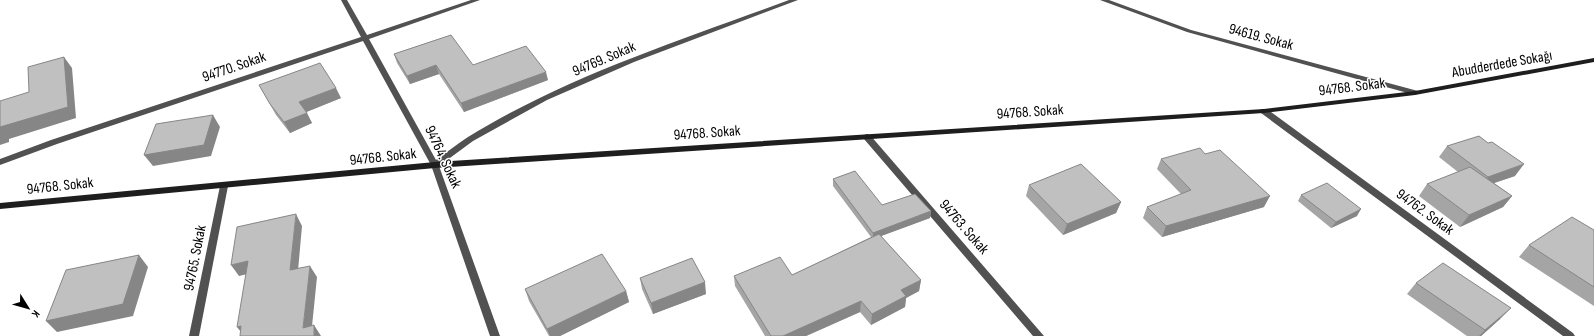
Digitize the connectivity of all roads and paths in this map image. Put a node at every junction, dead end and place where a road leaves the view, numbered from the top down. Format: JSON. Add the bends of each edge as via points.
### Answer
{"nodes":[{"id":1,"x":344,"y":0,"type":"edge"},
{"id":2,"x":477,"y":0,"type":"edge"},
{"id":3,"x":795,"y":0,"type":"edge"},
{"id":4,"x":1102,"y":0,"type":"edge"},
{"id":5,"x":364,"y":37,"type":"junction"},
{"id":6,"x":1594,"y":60,"type":"edge"},
{"id":7,"x":1415,"y":93,"type":"junction"},
{"id":8,"x":1264,"y":111,"type":"junction"},
{"id":9,"x":867,"y":137,"type":"junction"},
{"id":10,"x":0,"y":162,"type":"edge"},
{"id":11,"x":435,"y":165,"type":"junction"},
{"id":12,"x":224,"y":186,"type":"junction"},
{"id":13,"x":0,"y":206,"type":"edge"},
{"id":14,"x":194,"y":336,"type":"edge"},
{"id":15,"x":495,"y":336,"type":"edge"},
{"id":16,"x":1039,"y":336,"type":"edge"},
{"id":17,"x":1570,"y":336,"type":"edge"}],
"edges":[{"from":1,"to":5,"type":"street","name":"94764. Sokak"},
{"from":2,"to":5,"type":"street","name":"94770. Sokak"},
{"from":3,"to":11,"type":"street","name":"94769. Sokak","via":[[632,61],[544,98],[470,139]]},
{"from":4,"to":7,"type":"street","name":"94619. Sokak","via":[[1189,31]]},
{"from":5,"to":10,"type":"street","name":"94770. Sokak"},
{"from":5,"to":11,"type":"street","name":"94764. Sokak"},
{"from":6,"to":7,"type":"street","name":"Abudderdede Sokağı"},
{"from":7,"to":8,"type":"street","name":"94768. Sokak"},
{"from":8,"to":9,"type":"street","name":"94768. Sokak"},
{"from":8,"to":17,"type":"street","name":"94762. Sokak"},
{"from":9,"to":11,"type":"street","name":"94768. Sokak"},
{"from":9,"to":16,"type":"street","name":"94763. Sokak"},
{"from":11,"to":12,"type":"street","name":"94768. Sokak"},
{"from":11,"to":15,"type":"street","name":"94764. Sokak"},
{"from":12,"to":13,"type":"street","name":"94768. Sokak"},
{"from":12,"to":14,"type":"street","name":"94765. Sokak"}]}
